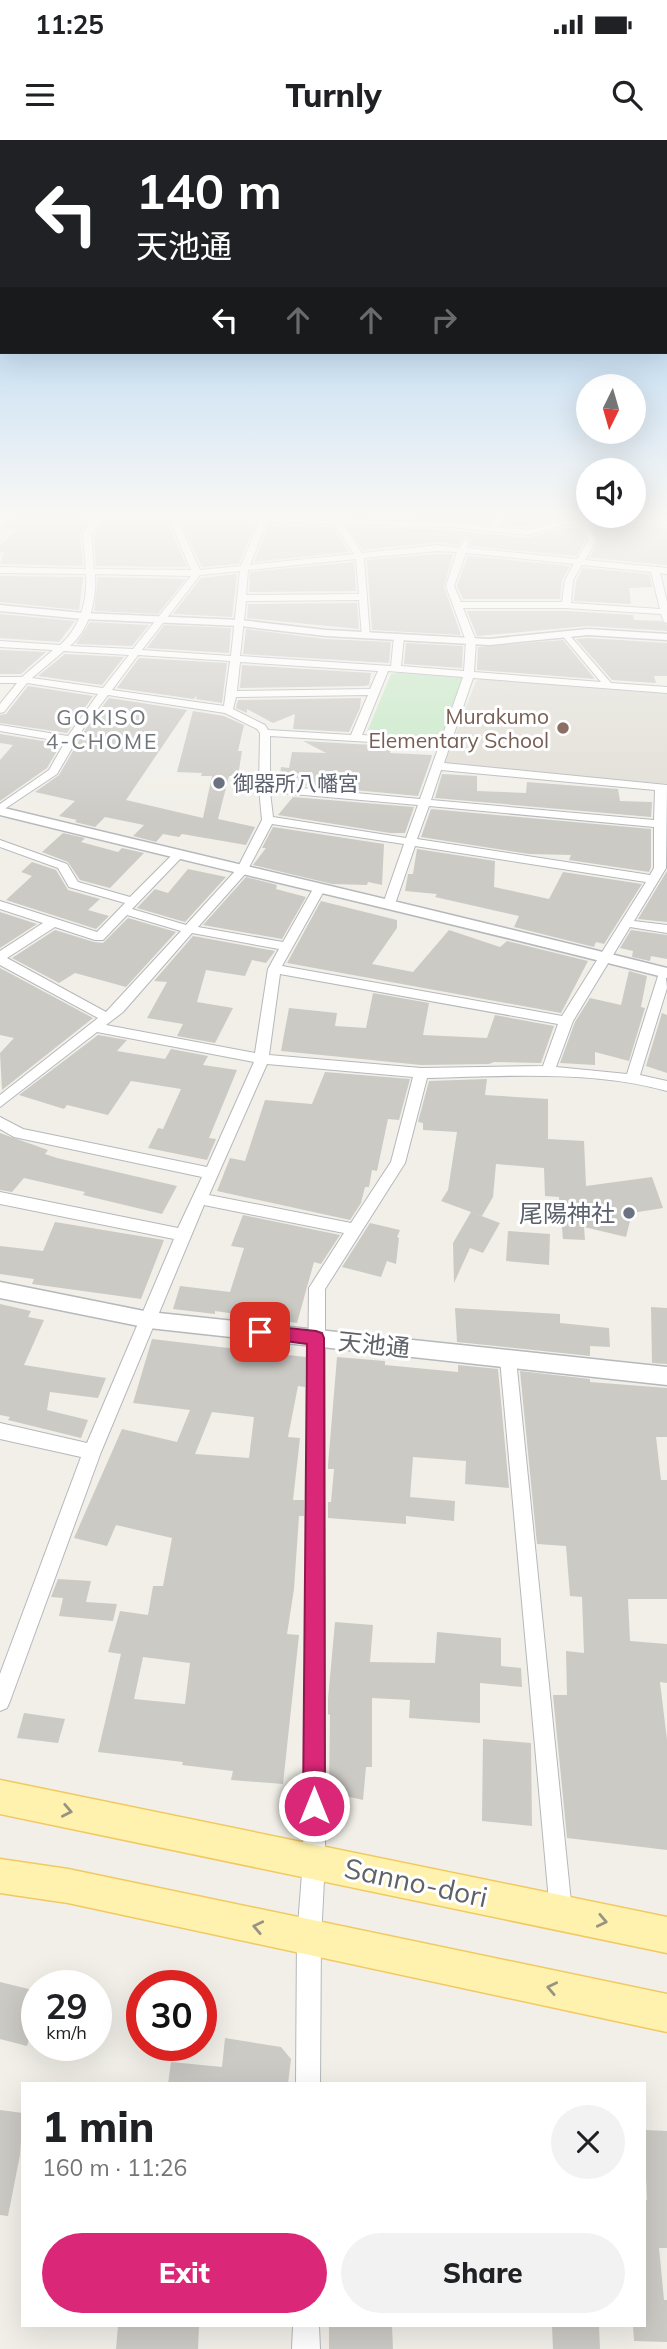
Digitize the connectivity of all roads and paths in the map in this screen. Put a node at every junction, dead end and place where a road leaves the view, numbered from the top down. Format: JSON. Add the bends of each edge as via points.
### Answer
{"nodes":[{"id":1,"x":83,"y":616,"type":"edge"},
{"id":2,"x":84,"y":616,"type":"edge"},
{"id":3,"x":166,"y":616,"type":"edge"},
{"id":4,"x":240,"y":616,"type":"edge"},
{"id":5,"x":365,"y":616,"type":"edge"},
{"id":6,"x":462,"y":616,"type":"edge"},
{"id":7,"x":162,"y":621,"type":"junction"},
{"id":8,"x":240,"y":623,"type":"junction"},
{"id":9,"x":566,"y":634,"type":"junction"},
{"id":10,"x":367,"y":636,"type":"junction"},
{"id":11,"x":667,"y":637,"type":"edge"},
{"id":12,"x":399,"y":638,"type":"junction"},
{"id":13,"x":471,"y":642,"type":"junction"},
{"id":14,"x":0,"y":644,"type":"edge"},
{"id":15,"x":61,"y":648,"type":"junction"},
{"id":16,"x":135,"y":653,"type":"junction"},
{"id":17,"x":236,"y":659,"type":"junction"},
{"id":18,"x":384,"y":668,"type":"junction"},
{"id":19,"x":396,"y":669,"type":"junction"},
{"id":20,"x":469,"y":675,"type":"junction"},
{"id":21,"x":0,"y":680,"type":"edge"},
{"id":22,"x":25,"y":680,"type":"junction"},
{"id":23,"x":607,"y":685,"type":"junction"},
{"id":24,"x":667,"y":690,"type":"edge"},
{"id":25,"x":105,"y":691,"type":"junction"},
{"id":26,"x":374,"y":692,"type":"junction"},
{"id":27,"x":232,"y":694,"type":"junction"},
{"id":28,"x":0,"y":710,"type":"edge"},
{"id":29,"x":228,"y":710,"type":"junction"},
{"id":30,"x":0,"y":728,"type":"edge"},
{"id":31,"x":265,"y":733,"type":"junction"},
{"id":32,"x":356,"y":736,"type":"junction"},
{"id":33,"x":71,"y":740,"type":"junction"},
{"id":34,"x":444,"y":743,"type":"junction"},
{"id":35,"x":438,"y":766,"type":"junction"},
{"id":36,"x":664,"y":787,"type":"edge"},
{"id":37,"x":264,"y":788,"type":"junction"},
{"id":38,"x":423,"y":803,"type":"junction"},
{"id":39,"x":0,"y":810,"type":"edge"},
{"id":40,"x":268,"y":820,"type":"junction"},
{"id":41,"x":660,"y":824,"type":"junction"},
{"id":42,"x":0,"y":843,"type":"edge"},
{"id":43,"x":410,"y":843,"type":"junction"},
{"id":44,"x":177,"y":856,"type":"junction"},
{"id":45,"x":242,"y":870,"type":"junction"},
{"id":46,"x":659,"y":871,"type":"edge"},
{"id":47,"x":319,"y":889,"type":"junction"},
{"id":48,"x":389,"y":904,"type":"junction"},
{"id":49,"x":0,"y":905,"type":"edge"},
{"id":50,"x":129,"y":907,"type":"junction"},
{"id":51,"x":52,"y":923,"type":"junction"},
{"id":52,"x":625,"y":923,"type":"junction"},
{"id":53,"x":188,"y":929,"type":"junction"},
{"id":54,"x":667,"y":929,"type":"edge"},
{"id":55,"x":286,"y":946,"type":"junction"},
{"id":56,"x":605,"y":957,"type":"junction"},
{"id":57,"x":0,"y":958,"type":"edge"},
{"id":58,"x":274,"y":969,"type":"junction"},
{"id":59,"x":666,"y":973,"type":"edge"},
{"id":60,"x":566,"y":1021,"type":"junction"},
{"id":61,"x":102,"y":1023,"type":"junction"},
{"id":62,"x":261,"y":1059,"type":"junction"},
{"id":63,"x":548,"y":1071,"type":"junction"},
{"id":64,"x":421,"y":1073,"type":"junction"},
{"id":65,"x":632,"y":1080,"type":"junction"},
{"id":66,"x":667,"y":1086,"type":"edge"},
{"id":67,"x":0,"y":1102,"type":"edge"},
{"id":68,"x":0,"y":1122,"type":"edge"},
{"id":69,"x":212,"y":1174,"type":"junction"},
{"id":70,"x":0,"y":1198,"type":"edge"},
{"id":71,"x":200,"y":1199,"type":"junction"},
{"id":72,"x":354,"y":1229,"type":"junction"},
{"id":73,"x":183,"y":1235,"type":"junction"},
{"id":74,"x":0,"y":1290,"type":"edge"},
{"id":75,"x":149,"y":1320,"type":"junction"},
{"id":76,"x":316,"y":1338,"type":"junction"},
{"id":77,"x":508,"y":1359,"type":"junction"},
{"id":78,"x":667,"y":1376,"type":"edge"},
{"id":79,"x":0,"y":1432,"type":"edge"},
{"id":80,"x":92,"y":1452,"type":"junction"},
{"id":81,"x":0,"y":1701,"type":"edge"},
{"id":82,"x":0,"y":1797,"type":"edge"},
{"id":83,"x":314,"y":1861,"type":"junction"},
{"id":84,"x":0,"y":1876,"type":"edge"},
{"id":85,"x":561,"y":1912,"type":"junction"},
{"id":86,"x":667,"y":1936,"type":"edge"},
{"id":87,"x":309,"y":1938,"type":"junction"},
{"id":88,"x":667,"y":2013,"type":"edge"},
{"id":89,"x":308,"y":2082,"type":"edge"},
{"id":90,"x":306,"y":2327,"type":"edge"},
{"id":91,"x":306,"y":2349,"type":"edge"}],
"edges":[{"from":1,"to":15,"type":"street","via":[[76,636]]},
{"from":2,"to":7,"type":"street"},
{"from":3,"to":7,"type":"street"},
{"from":4,"to":8,"type":"street"},
{"from":5,"to":10,"type":"street"},
{"from":6,"to":13,"type":"street"},
{"from":7,"to":8,"type":"street"},
{"from":7,"to":16,"type":"street"},
{"from":8,"to":10,"type":"street"},
{"from":8,"to":17,"type":"street"},
{"from":9,"to":11,"type":"street"},
{"from":9,"to":13,"type":"street"},
{"from":9,"to":23,"type":"street"},
{"from":10,"to":12,"type":"street"},
{"from":12,"to":13,"type":"street"},
{"from":12,"to":19,"type":"street"},
{"from":13,"to":20,"type":"street"},
{"from":14,"to":15,"type":"street"},
{"from":15,"to":16,"type":"street"},
{"from":15,"to":22,"type":"street"},
{"from":16,"to":17,"type":"street"},
{"from":16,"to":25,"type":"street"},
{"from":17,"to":18,"type":"street"},
{"from":17,"to":27,"type":"street"},
{"from":18,"to":19,"type":"street"},
{"from":18,"to":26,"type":"street"},
{"from":19,"to":20,"type":"street"},
{"from":20,"to":23,"type":"street"},
{"from":20,"to":34,"type":"street"},
{"from":21,"to":22,"type":"street"},
{"from":22,"to":25,"type":"street"},
{"from":22,"to":28,"type":"street"},
{"from":23,"to":24,"type":"street"},
{"from":25,"to":29,"type":"street"},
{"from":25,"to":33,"type":"street"},
{"from":26,"to":27,"type":"street"},
{"from":26,"to":32,"type":"street"},
{"from":27,"to":29,"type":"street"},
{"from":29,"to":31,"type":"street"},
{"from":30,"to":33,"type":"street"},
{"from":31,"to":32,"type":"street"},
{"from":31,"to":37,"type":"street"},
{"from":32,"to":34,"type":"street"},
{"from":33,"to":39,"type":"street","via":[[52,772]]},
{"from":34,"to":35,"type":"street"},
{"from":35,"to":36,"type":"street"},
{"from":35,"to":38,"type":"street"},
{"from":36,"to":41,"type":"street"},
{"from":37,"to":38,"type":"street"},
{"from":37,"to":40,"type":"street"},
{"from":38,"to":41,"type":"street"},
{"from":38,"to":43,"type":"street"},
{"from":39,"to":44,"type":"street"},
{"from":40,"to":43,"type":"street"},
{"from":40,"to":45,"type":"street"},
{"from":41,"to":46,"type":"street"},
{"from":42,"to":50,"type":"street","via":[[63,866],[73,884]]},
{"from":43,"to":46,"type":"street"},
{"from":43,"to":48,"type":"street"},
{"from":44,"to":45,"type":"street"},
{"from":44,"to":50,"type":"street"},
{"from":45,"to":47,"type":"street"},
{"from":45,"to":53,"type":"street"},
{"from":46,"to":52,"type":"street"},
{"from":47,"to":48,"type":"street"},
{"from":47,"to":55,"type":"street"},
{"from":48,"to":56,"type":"street"},
{"from":49,"to":51,"type":"street"},
{"from":50,"to":51,"type":"street","via":[[99,937]]},
{"from":50,"to":53,"type":"street"},
{"from":51,"to":57,"type":"street"},
{"from":52,"to":54,"type":"street"},
{"from":52,"to":56,"type":"street"},
{"from":53,"to":55,"type":"street"},
{"from":53,"to":61,"type":"street"},
{"from":55,"to":58,"type":"street"},
{"from":56,"to":59,"type":"street"},
{"from":56,"to":60,"type":"street"},
{"from":57,"to":61,"type":"street"},
{"from":58,"to":60,"type":"street"},
{"from":58,"to":62,"type":"street"},
{"from":59,"to":65,"type":"street"},
{"from":60,"to":63,"type":"street"},
{"from":61,"to":62,"type":"street"},
{"from":61,"to":67,"type":"street"},
{"from":62,"to":64,"type":"street"},
{"from":62,"to":69,"type":"street"},
{"from":63,"to":64,"type":"street"},
{"from":63,"to":65,"type":"street"},
{"from":64,"to":72,"type":"street","via":[[398,1163]]},
{"from":65,"to":66,"type":"street"},
{"from":68,"to":69,"type":"street","via":[[19,1133]]},
{"from":69,"to":71,"type":"street"},
{"from":70,"to":73,"type":"street"},
{"from":71,"to":72,"type":"street"},
{"from":71,"to":73,"type":"street"},
{"from":72,"to":76,"type":"street","via":[[317,1287]]},
{"from":73,"to":75,"type":"street"},
{"from":74,"to":75,"type":"street","name":"天池通"},
{"from":75,"to":76,"type":"street","name":"天池通"},
{"from":75,"to":80,"type":"street"},
{"from":76,"to":77,"type":"street","name":"天池通"},
{"from":76,"to":83,"type":"street"},
{"from":77,"to":78,"type":"street","name":"天池通"},
{"from":77,"to":85,"type":"street"},
{"from":79,"to":80,"type":"street"},
{"from":80,"to":81,"type":"street"},
{"from":82,"to":83,"type":"main road","name":"Sanno-dori","one_way":true},
{"from":83,"to":85,"type":"main road","name":"Sanno-dori"},
{"from":83,"to":87,"type":"street"},
{"from":87,"to":84,"type":"main road","one_way":true,"via":[[68,1886]]},
{"from":85,"to":86,"type":"main road","name":"Sanno-dori","one_way":true},
{"from":88,"to":87,"type":"main road","one_way":true},
{"from":87,"to":89,"type":"street"},
{"from":90,"to":91,"type":"street"}]}
